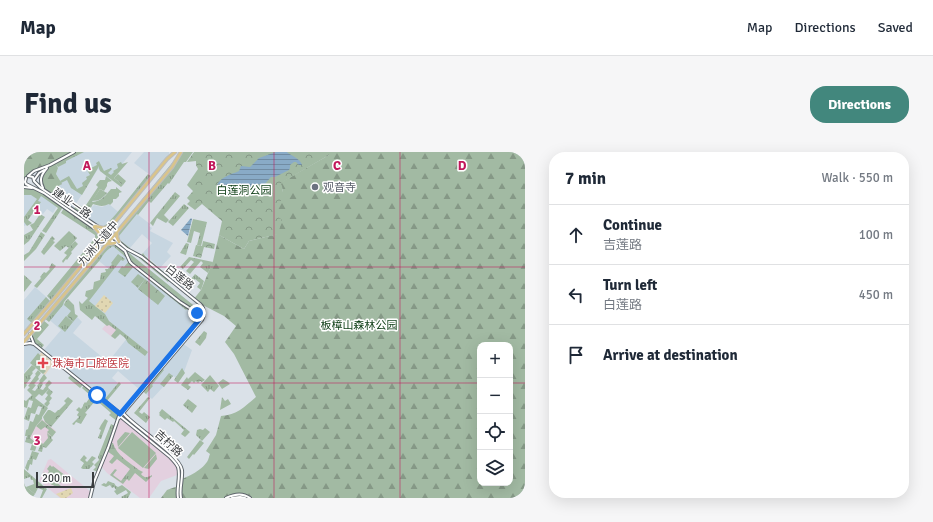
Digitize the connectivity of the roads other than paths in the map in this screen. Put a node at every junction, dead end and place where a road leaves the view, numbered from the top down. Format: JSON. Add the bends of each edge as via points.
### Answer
{"nodes":[{"id":1,"x":74,"y":152,"type":"edge"},
{"id":2,"x":175,"y":152,"type":"edge"},
{"id":3,"x":181,"y":152,"type":"edge"},
{"id":4,"x":50,"y":165,"type":"junction"},
{"id":5,"x":47,"y":168,"type":"junction"},
{"id":6,"x":26,"y":177,"type":"edge"},
{"id":7,"x":34,"y":180,"type":"junction"},
{"id":8,"x":26,"y":185,"type":"edge"},
{"id":9,"x":37,"y":189,"type":"junction"},
{"id":10,"x":44,"y":190,"type":"junction"},
{"id":11,"x":94,"y":226,"type":"junction"},
{"id":12,"x":111,"y":227,"type":"junction"},
{"id":13,"x":117,"y":233,"type":"junction"},
{"id":14,"x":106,"y":234,"type":"junction"},
{"id":15,"x":112,"y":238,"type":"junction"},
{"id":16,"x":101,"y":241,"type":"junction"},
{"id":17,"x":117,"y":242,"type":"junction"},
{"id":18,"x":104,"y":246,"type":"junction"},
{"id":19,"x":24,"y":334,"type":"edge"},
{"id":20,"x":30,"y":334,"type":"junction"},
{"id":21,"x":24,"y":343,"type":"edge"},
{"id":22,"x":34,"y":344,"type":"junction"},
{"id":23,"x":121,"y":415,"type":"junction"},
{"id":24,"x":90,"y":498,"type":"edge"},
{"id":25,"x":179,"y":498,"type":"edge"},
{"id":26,"x":226,"y":498,"type":"edge"},
{"id":27,"x":232,"y":498,"type":"edge"},
{"id":28,"x":245,"y":498,"type":"edge"},
{"id":29,"x":250,"y":498,"type":"edge"}],
"edges":[{"from":1,"to":4,"type":"main road"},
{"from":2,"to":12,"type":"main road","name":"九洲大道中"},
{"from":3,"to":13,"type":"main road","name":"九洲大道中","via":[[172,167]]},
{"from":4,"to":5,"type":"main road"},
{"from":4,"to":6,"type":"main road"},
{"from":5,"to":7,"type":"main road"},
{"from":5,"to":10,"type":"main road","via":[[41,177]]},
{"from":6,"to":7,"type":"main road","via":[[32,176]]},
{"from":6,"to":8,"type":"main road"},
{"from":7,"to":8,"type":"main road","via":[[32,184]]},
{"from":7,"to":10,"type":"main road","name":"建业一路"},
{"from":8,"to":9,"type":"main road"},
{"from":8,"to":9,"type":"main road","name":"建业一路"},
{"from":9,"to":11,"type":"main road","name":"建业一路"},
{"from":10,"to":11,"type":"main road","name":"建业一路"},
{"from":11,"to":12,"type":"main road"},
{"from":11,"to":14,"type":"main road","name":"建业一路"},
{"from":11,"to":16,"type":"main road","via":[[100,234]]},
{"from":12,"to":14,"type":"main road","name":"九洲大道中"},
{"from":13,"to":15,"type":"main road","name":"九洲大道中"},
{"from":13,"to":17,"type":"main road"},
{"from":14,"to":15,"type":"main road","name":"白莲路"},
{"from":14,"to":16,"type":"main road","name":"九洲大道中"},
{"from":15,"to":17,"type":"main road","name":"白莲路"},
{"from":15,"to":18,"type":"main road","name":"九洲大道中"},
{"from":16,"to":19,"type":"main road","name":"九洲大道中"},
{"from":17,"to":18,"type":"main road"},
{"from":17,"to":23,"type":"main road","name":"白莲路","via":[[126,251],[132,263],[197,313],[200,318]]},
{"from":17,"to":23,"type":"main road","name":"白莲路","via":[[142,257],[200,304],[205,312],[202,320]]},
{"from":18,"to":20,"type":"main road","name":"九洲大道中"},
{"from":20,"to":21,"type":"main road","name":"九洲大道中"},
{"from":20,"to":22,"type":"main road"},
{"from":21,"to":22,"type":"main road"},
{"from":22,"to":23,"type":"main road"},
{"from":23,"to":24,"type":"main road","name":"白莲路"},
{"from":23,"to":25,"type":"main road","name":"吉柠路","via":[[176,463],[179,470]]},
{"from":23,"to":25,"type":"main road","name":"吉柠路","via":[[178,462],[182,470]]},
{"from":26,"to":29,"type":"main road","via":[[244,494]]},
{"from":27,"to":28,"type":"main road"}]}
